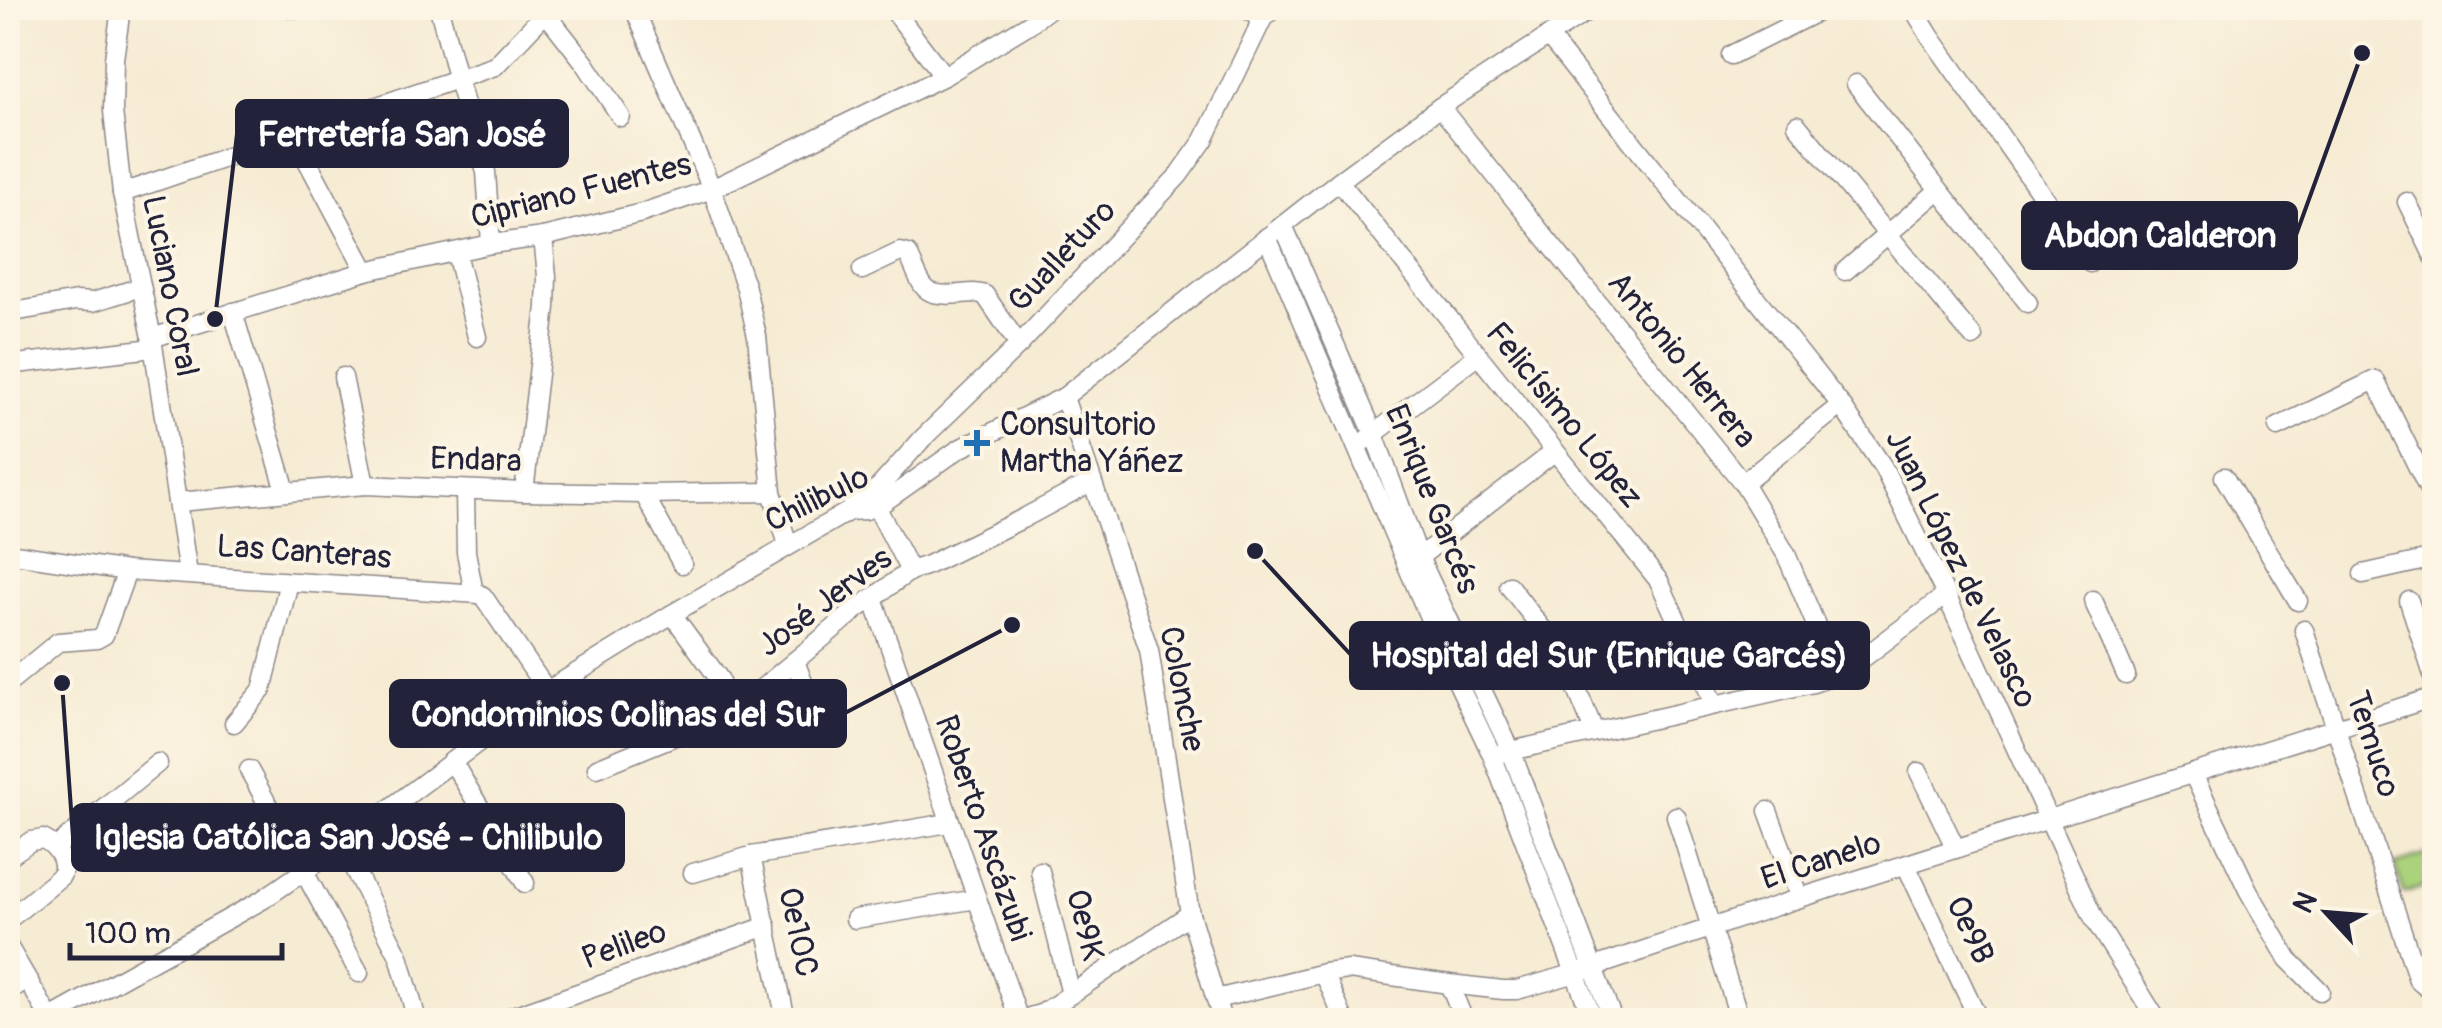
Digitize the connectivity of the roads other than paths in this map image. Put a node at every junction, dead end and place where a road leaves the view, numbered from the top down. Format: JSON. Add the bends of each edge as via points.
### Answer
{"nodes":[{"id":1,"x":121,"y":8,"type":"edge"},
{"id":2,"x":292,"y":8,"type":"edge"},
{"id":3,"x":390,"y":8,"type":"edge"},
{"id":4,"x":439,"y":8,"type":"edge"},
{"id":5,"x":634,"y":8,"type":"edge"},
{"id":6,"x":892,"y":8,"type":"edge"},
{"id":7,"x":1050,"y":8,"type":"edge"},
{"id":8,"x":1244,"y":8,"type":"edge"},
{"id":9,"x":1592,"y":8,"type":"edge"},
{"id":10,"x":1826,"y":8,"type":"edge"},
{"id":11,"x":1912,"y":8,"type":"edge"},
{"id":12,"x":548,"y":10,"type":"edge"},
{"id":13,"x":1268,"y":13,"type":"edge"},
{"id":14,"x":1548,"y":36,"type":"junction"},
{"id":15,"x":1731,"y":55,"type":"dead end"},
{"id":16,"x":944,"y":76,"type":"junction"},
{"id":17,"x":458,"y":81,"type":"junction"},
{"id":18,"x":1856,"y":84,"type":"dead end"},
{"id":19,"x":1440,"y":107,"type":"junction"},
{"id":20,"x":620,"y":117,"type":"dead end"},
{"id":21,"x":1797,"y":125,"type":"dead end"},
{"id":22,"x":294,"y":136,"type":"junction"},
{"id":23,"x":1339,"y":181,"type":"junction"},
{"id":24,"x":712,"y":189,"type":"junction"},
{"id":25,"x":1939,"y":190,"type":"junction"},
{"id":26,"x":122,"y":193,"type":"junction"},
{"id":27,"x":2407,"y":202,"type":"dead end"},
{"id":28,"x":1283,"y":224,"type":"junction"},
{"id":29,"x":1267,"y":236,"type":"junction"},
{"id":30,"x":543,"y":237,"type":"junction"},
{"id":31,"x":492,"y":244,"type":"junction"},
{"id":32,"x":456,"y":253,"type":"junction"},
{"id":33,"x":2434,"y":257,"type":"edge"},
{"id":34,"x":2090,"y":263,"type":"dead end"},
{"id":35,"x":366,"y":270,"type":"junction"},
{"id":36,"x":862,"y":270,"type":"dead end"},
{"id":37,"x":1845,"y":271,"type":"dead end"},
{"id":38,"x":141,"y":288,"type":"junction"},
{"id":39,"x":2028,"y":303,"type":"dead end"},
{"id":40,"x":233,"y":312,"type":"junction"},
{"id":41,"x":8,"y":314,"type":"edge"},
{"id":42,"x":477,"y":336,"type":"dead end"},
{"id":43,"x":1973,"y":338,"type":"dead end"},
{"id":44,"x":152,"y":343,"type":"junction"},
{"id":45,"x":1019,"y":345,"type":"junction"},
{"id":46,"x":1477,"y":356,"type":"junction"},
{"id":47,"x":8,"y":365,"type":"edge"},
{"id":48,"x":344,"y":377,"type":"dead end"},
{"id":49,"x":1064,"y":398,"type":"junction"},
{"id":50,"x":1841,"y":405,"type":"junction"},
{"id":51,"x":2278,"y":427,"type":"dead end"},
{"id":52,"x":1374,"y":434,"type":"junction"},
{"id":53,"x":1358,"y":446,"type":"junction"},
{"id":54,"x":1554,"y":452,"type":"junction"},
{"id":55,"x":2224,"y":477,"type":"dead end"},
{"id":56,"x":1091,"y":482,"type":"junction"},
{"id":57,"x":1743,"y":483,"type":"junction"},
{"id":58,"x":365,"y":485,"type":"junction"},
{"id":59,"x":286,"y":491,"type":"junction"},
{"id":60,"x":464,"y":491,"type":"junction"},
{"id":61,"x":524,"y":492,"type":"junction"},
{"id":62,"x":772,"y":492,"type":"junction"},
{"id":63,"x":644,"y":494,"type":"junction"},
{"id":64,"x":2434,"y":500,"type":"edge"},
{"id":65,"x":178,"y":502,"type":"junction"},
{"id":66,"x":876,"y":506,"type":"junction"},
{"id":67,"x":849,"y":511,"type":"junction"},
{"id":68,"x":788,"y":545,"type":"junction"},
{"id":69,"x":8,"y":553,"type":"edge"},
{"id":70,"x":2434,"y":558,"type":"edge"},
{"id":71,"x":1414,"y":561,"type":"junction"},
{"id":72,"x":682,"y":564,"type":"dead end"},
{"id":73,"x":127,"y":571,"type":"junction"},
{"id":74,"x":910,"y":571,"type":"junction"},
{"id":75,"x":188,"y":574,"type":"junction"},
{"id":76,"x":2362,"y":574,"type":"dead end"},
{"id":77,"x":289,"y":582,"type":"junction"},
{"id":78,"x":1509,"y":586,"type":"dead end"},
{"id":79,"x":474,"y":593,"type":"junction"},
{"id":80,"x":1946,"y":596,"type":"junction"},
{"id":81,"x":873,"y":598,"type":"junction"},
{"id":82,"x":2093,"y":600,"type":"dead end"},
{"id":83,"x":2298,"y":601,"type":"dead end"},
{"id":84,"x":2410,"y":602,"type":"dead end"},
{"id":85,"x":672,"y":614,"type":"junction"},
{"id":86,"x":2304,"y":630,"type":"dead end"},
{"id":87,"x":795,"y":661,"type":"junction"},
{"id":88,"x":2126,"y":674,"type":"dead end"},
{"id":89,"x":1837,"y":675,"type":"junction"},
{"id":90,"x":2434,"y":678,"type":"edge"},
{"id":91,"x":720,"y":680,"type":"dead end"},
{"id":92,"x":8,"y":683,"type":"edge"},
{"id":93,"x":548,"y":690,"type":"junction"},
{"id":94,"x":2434,"y":697,"type":"edge"},
{"id":95,"x":1714,"y":705,"type":"junction"},
{"id":96,"x":234,"y":723,"type":"dead end"},
{"id":97,"x":2336,"y":727,"type":"junction"},
{"id":98,"x":822,"y":732,"type":"dead end"},
{"id":99,"x":1594,"y":732,"type":"junction"},
{"id":100,"x":1511,"y":751,"type":"junction"},
{"id":101,"x":1492,"y":755,"type":"junction"},
{"id":102,"x":452,"y":761,"type":"junction"},
{"id":103,"x":158,"y":763,"type":"dead end"},
{"id":104,"x":597,"y":768,"type":"dead end"},
{"id":105,"x":250,"y":770,"type":"dead end"},
{"id":106,"x":1919,"y":772,"type":"dead end"},
{"id":107,"x":2193,"y":774,"type":"junction"},
{"id":108,"x":1768,"y":811,"type":"dead end"},
{"id":109,"x":1676,"y":816,"type":"dead end"},
{"id":110,"x":2049,"y":821,"type":"junction"},
{"id":111,"x":949,"y":823,"type":"junction"},
{"id":112,"x":341,"y":844,"type":"junction"},
{"id":113,"x":55,"y":848,"type":"junction"},
{"id":114,"x":1956,"y":850,"type":"junction"},
{"id":115,"x":751,"y":856,"type":"junction"},
{"id":116,"x":8,"y":858,"type":"edge"},
{"id":117,"x":1906,"y":865,"type":"junction"},
{"id":118,"x":303,"y":872,"type":"junction"},
{"id":119,"x":1040,"y":872,"type":"dead end"},
{"id":120,"x":692,"y":873,"type":"dead end"},
{"id":121,"x":525,"y":883,"type":"dead end"},
{"id":122,"x":1800,"y":898,"type":"junction"},
{"id":123,"x":976,"y":899,"type":"junction"},
{"id":124,"x":1190,"y":914,"type":"junction"},
{"id":125,"x":855,"y":919,"type":"dead end"},
{"id":126,"x":8,"y":920,"type":"edge"},
{"id":127,"x":767,"y":926,"type":"junction"},
{"id":128,"x":1710,"y":928,"type":"junction"},
{"id":129,"x":8,"y":946,"type":"edge"},
{"id":130,"x":1584,"y":970,"type":"junction"},
{"id":131,"x":359,"y":973,"type":"dead end"},
{"id":132,"x":1324,"y":973,"type":"junction"},
{"id":133,"x":29,"y":980,"type":"junction"},
{"id":134,"x":1449,"y":984,"type":"junction"},
{"id":135,"x":2430,"y":988,"type":"edge"},
{"id":136,"x":8,"y":990,"type":"edge"},
{"id":137,"x":2320,"y":991,"type":"dead end"},
{"id":138,"x":1071,"y":994,"type":"junction"},
{"id":139,"x":1216,"y":999,"type":"junction"},
{"id":140,"x":1044,"y":1017,"type":"edge"},
{"id":141,"x":51,"y":1019,"type":"edge"},
{"id":142,"x":417,"y":1020,"type":"edge"},
{"id":143,"x":502,"y":1020,"type":"edge"},
{"id":144,"x":786,"y":1020,"type":"edge"},
{"id":145,"x":1020,"y":1020,"type":"edge"},
{"id":146,"x":1222,"y":1020,"type":"edge"},
{"id":147,"x":1344,"y":1020,"type":"edge"},
{"id":148,"x":1464,"y":1020,"type":"edge"},
{"id":149,"x":1594,"y":1020,"type":"edge"},
{"id":150,"x":1613,"y":1020,"type":"edge"},
{"id":151,"x":1740,"y":1020,"type":"edge"},
{"id":152,"x":1978,"y":1020,"type":"edge"},
{"id":153,"x":2156,"y":1020,"type":"edge"}],
"edges":[{"from":1,"to":26,"type":"street","name":"Luciano Coral","via":[[113,111]]},
{"from":2,"to":3,"type":"street"},
{"from":4,"to":17,"type":"street"},
{"from":5,"to":24,"type":"street"},
{"from":6,"to":16,"type":"street"},
{"from":7,"to":16,"type":"street","name":"Cipriano Fuentes"},
{"from":8,"to":13,"type":"street"},
{"from":9,"to":14,"type":"street","name":"Chilibulo"},
{"from":10,"to":15,"type":"street"},
{"from":11,"to":34,"type":"street"},
{"from":12,"to":17,"type":"street","via":[[500,63]]},
{"from":12,"to":20,"type":"street"},
{"from":13,"to":45,"type":"street","name":"Gualleturo","via":[[1204,140],[1179,175]]},
{"from":14,"to":19,"type":"street","name":"Chilibulo"},
{"from":14,"to":50,"type":"street","name":"Juan López de Velasco"},
{"from":16,"to":24,"type":"street","name":"Cipriano Fuentes"},
{"from":17,"to":22,"type":"street"},
{"from":17,"to":31,"type":"street","via":[[486,172]]},
{"from":18,"to":25,"type":"street"},
{"from":19,"to":23,"type":"street","name":"Chilibulo"},
{"from":19,"to":57,"type":"street","name":"Antonio Herrera"},
{"from":21,"to":43,"type":"street"},
{"from":22,"to":26,"type":"street"},
{"from":22,"to":35,"type":"street"},
{"from":23,"to":28,"type":"street","name":"Chilibulo"},
{"from":23,"to":46,"type":"street","name":"Felicísimo López"},
{"from":24,"to":30,"type":"street","name":"Cipriano Fuentes"},
{"from":24,"to":62,"type":"street","via":[[758,336]]},
{"from":25,"to":37,"type":"street"},
{"from":25,"to":39,"type":"street"},
{"from":26,"to":38,"type":"street","name":"Luciano Coral"},
{"from":27,"to":33,"type":"street"},
{"from":28,"to":29,"type":"street","name":"Chilibulo"},
{"from":28,"to":52,"type":"street","name":"Enrique Garcés"},
{"from":29,"to":49,"type":"street","name":"Chilibulo"},
{"from":29,"to":53,"type":"street","name":"Enrique Garcés"},
{"from":30,"to":31,"type":"street","name":"Cipriano Fuentes"},
{"from":30,"to":61,"type":"street","via":[[546,307]]},
{"from":31,"to":32,"type":"street","name":"Cipriano Fuentes"},
{"from":32,"to":35,"type":"street","name":"Cipriano Fuentes"},
{"from":32,"to":42,"type":"street"},
{"from":35,"to":40,"type":"street","name":"Cipriano Fuentes"},
{"from":36,"to":45,"type":"street","via":[[908,254],[936,296],[985,295]]},
{"from":38,"to":41,"type":"street"},
{"from":38,"to":44,"type":"street","name":"Luciano Coral"},
{"from":40,"to":44,"type":"street","name":"Cipriano Fuentes"},
{"from":40,"to":59,"type":"street"},
{"from":44,"to":47,"type":"street","name":"Cipriano Fuentes"},
{"from":44,"to":65,"type":"street","name":"Luciano Coral"},
{"from":45,"to":67,"type":"street","name":"Gualleturo"},
{"from":46,"to":52,"type":"street"},
{"from":46,"to":54,"type":"street","name":"Felicísimo López"},
{"from":48,"to":58,"type":"street"},
{"from":49,"to":56,"type":"street","name":"Colonche"},
{"from":49,"to":66,"type":"street","name":"Chilibulo","via":[[959,449]]},
{"from":50,"to":57,"type":"street"},
{"from":50,"to":80,"type":"street","name":"Juan López de Velasco","via":[[1883,467]]},
{"from":51,"to":64,"type":"street","via":[[2374,380]]},
{"from":52,"to":53,"type":"street"},
{"from":52,"to":71,"type":"street","name":"Enrique Garcés"},
{"from":53,"to":71,"type":"street","name":"Enrique Garcés"},
{"from":54,"to":71,"type":"street"},
{"from":54,"to":95,"type":"street","name":"Felicísimo López","via":[[1659,581]]},
{"from":55,"to":83,"type":"street"},
{"from":56,"to":74,"type":"street","name":"José Jerves"},
{"from":56,"to":124,"type":"street","name":"Colonche","via":[[1149,650]]},
{"from":57,"to":89,"type":"street","name":"Antonio Herrera","via":[[1786,554]]},
{"from":58,"to":59,"type":"street","name":"Endara"},
{"from":58,"to":60,"type":"street","name":"Endara"},
{"from":59,"to":65,"type":"street","name":"Endara"},
{"from":60,"to":61,"type":"street","name":"Endara"},
{"from":60,"to":79,"type":"street"},
{"from":61,"to":63,"type":"street","name":"Endara"},
{"from":62,"to":63,"type":"street","name":"Endara"},
{"from":62,"to":68,"type":"street"},
{"from":63,"to":72,"type":"street"},
{"from":65,"to":75,"type":"street","name":"Luciano Coral"},
{"from":66,"to":67,"type":"street","name":"Chilibulo"},
{"from":66,"to":74,"type":"street"},
{"from":67,"to":68,"type":"street","name":"Chilibulo"},
{"from":68,"to":85,"type":"street","name":"Chilibulo"},
{"from":69,"to":73,"type":"street","name":"Las Canteras"},
{"from":70,"to":76,"type":"street"},
{"from":71,"to":100,"type":"street","name":"Enrique Garcés"},
{"from":71,"to":101,"type":"street","name":"Enrique Garcés","via":[[1452,671]]},
{"from":73,"to":75,"type":"street","name":"Las Canteras"},
{"from":73,"to":92,"type":"street","via":[[104,635],[58,642]]},
{"from":74,"to":81,"type":"street","name":"José Jerves"},
{"from":75,"to":77,"type":"street","name":"Las Canteras"},
{"from":77,"to":79,"type":"street","name":"Las Canteras"},
{"from":77,"to":96,"type":"street","via":[[262,690]]},
{"from":78,"to":99,"type":"street","via":[[1557,648]]},
{"from":79,"to":93,"type":"street"},
{"from":80,"to":89,"type":"street"},
{"from":80,"to":110,"type":"street","name":"Juan López de Velasco"},
{"from":81,"to":87,"type":"street","name":"José Jerves"},
{"from":81,"to":111,"type":"street","name":"Roberto Ascázubi"},
{"from":82,"to":88,"type":"street"},
{"from":84,"to":90,"type":"street"},
{"from":85,"to":91,"type":"street"},
{"from":85,"to":93,"type":"street","name":"Chilibulo"},
{"from":86,"to":97,"type":"street","name":"Temuco"},
{"from":87,"to":98,"type":"street"},
{"from":87,"to":104,"type":"street","name":"José Jerves","via":[[719,718]]},
{"from":89,"to":95,"type":"street"},
{"from":93,"to":102,"type":"street","name":"Chilibulo"},
{"from":94,"to":97,"type":"street","name":"El Canelo"},
{"from":95,"to":99,"type":"street"},
{"from":97,"to":107,"type":"street","name":"El Canelo"},
{"from":97,"to":135,"type":"street","name":"Temuco","via":[[2418,980]]},
{"from":99,"to":100,"type":"street"},
{"from":100,"to":101,"type":"street"},
{"from":100,"to":130,"type":"street","name":"Enrique Garcés"},
{"from":101,"to":130,"type":"street","name":"Enrique Garcés"},
{"from":102,"to":112,"type":"street","name":"Chilibulo"},
{"from":102,"to":121,"type":"street"},
{"from":103,"to":113,"type":"street"},
{"from":105,"to":118,"type":"street"},
{"from":106,"to":114,"type":"street"},
{"from":107,"to":110,"type":"street","name":"El Canelo"},
{"from":107,"to":137,"type":"street","via":[[2288,959]]},
{"from":108,"to":122,"type":"street"},
{"from":109,"to":128,"type":"street"},
{"from":110,"to":114,"type":"street","name":"El Canelo"},
{"from":110,"to":153,"type":"street","name":"Juan López de Velasco","via":[[2094,919]]},
{"from":111,"to":115,"type":"street"},
{"from":111,"to":123,"type":"street","name":"Roberto Ascázubi"},
{"from":112,"to":118,"type":"street","name":"Chilibulo"},
{"from":112,"to":142,"type":"street","via":[[399,956]]},
{"from":113,"to":116,"type":"street","via":[[34,839]]},
{"from":113,"to":126,"type":"street","via":[[64,866],[61,876]]},
{"from":114,"to":117,"type":"street","name":"El Canelo"},
{"from":115,"to":120,"type":"street"},
{"from":115,"to":127,"type":"street","name":"Oe10C"},
{"from":117,"to":122,"type":"street","name":"El Canelo"},
{"from":117,"to":152,"type":"street","name":"Oe9B"},
{"from":118,"to":131,"type":"street"},
{"from":118,"to":141,"type":"street","name":"Chilibulo"},
{"from":119,"to":138,"type":"street","name":"Oe9K"},
{"from":122,"to":128,"type":"street","name":"El Canelo"},
{"from":123,"to":125,"type":"street"},
{"from":123,"to":145,"type":"street","name":"Roberto Ascázubi"},
{"from":124,"to":138,"type":"street"},
{"from":124,"to":139,"type":"street","name":"Colonche"},
{"from":127,"to":143,"type":"street","name":"Pelileo"},
{"from":127,"to":144,"type":"street","name":"Oe10C"},
{"from":128,"to":130,"type":"street","name":"El Canelo"},
{"from":128,"to":151,"type":"street"},
{"from":129,"to":133,"type":"street"},
{"from":130,"to":134,"type":"street","name":"El Canelo","via":[[1517,990]]},
{"from":130,"to":149,"type":"street","name":"Enrique Garcés"},
{"from":130,"to":150,"type":"street","name":"Enrique Garcés"},
{"from":132,"to":134,"type":"street","name":"El Canelo","via":[[1348,970]]},
{"from":132,"to":139,"type":"street","name":"El Canelo"},
{"from":132,"to":147,"type":"street"},
{"from":133,"to":136,"type":"street"},
{"from":133,"to":141,"type":"street"},
{"from":134,"to":148,"type":"street"},
{"from":138,"to":140,"type":"street"},
{"from":139,"to":146,"type":"street","name":"Colonche"},
{"from":140,"to":145,"type":"street"}]}
